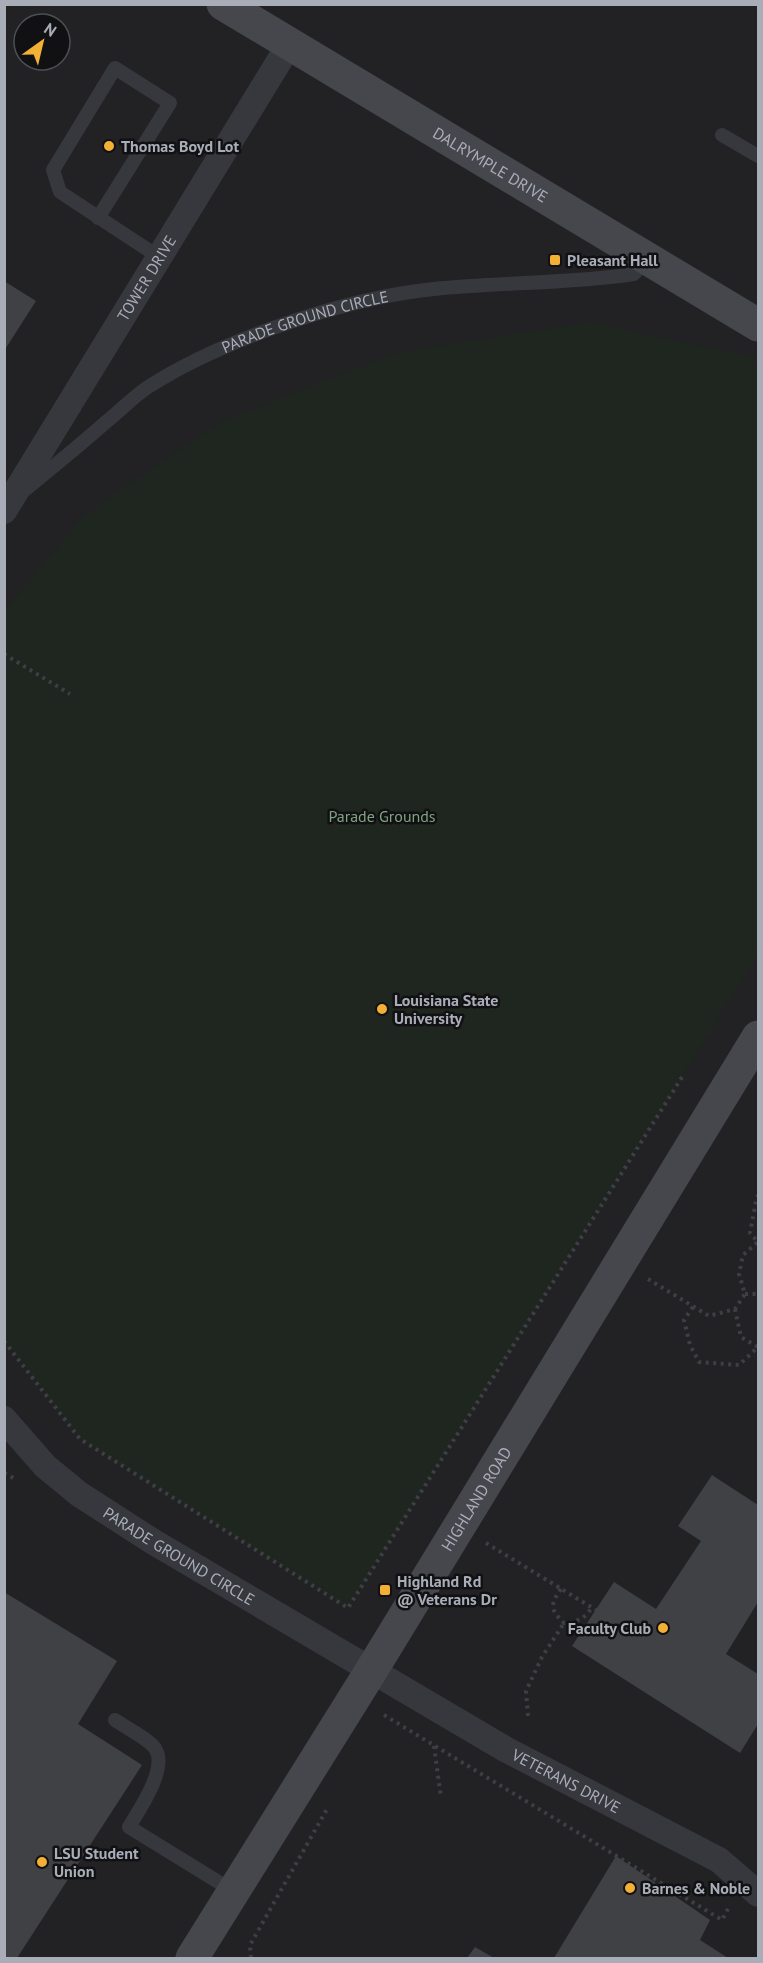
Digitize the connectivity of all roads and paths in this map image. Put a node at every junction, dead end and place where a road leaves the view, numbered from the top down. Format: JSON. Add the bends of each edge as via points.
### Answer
{"nodes":[{"id":1,"x":223,"y":4,"type":"edge"},
{"id":2,"x":289,"y":45,"type":"junction"},
{"id":3,"x":722,"y":135,"type":"dead end"},
{"id":4,"x":759,"y":156,"type":"edge"},
{"id":5,"x":98,"y":218,"type":"junction"},
{"id":6,"x":159,"y":257,"type":"junction"},
{"id":7,"x":647,"y":259,"type":"junction"},
{"id":8,"x":759,"y":325,"type":"edge"},
{"id":9,"x":6,"y":508,"type":"edge"},
{"id":10,"x":4,"y":654,"type":"edge"},
{"id":11,"x":70,"y":693,"type":"dead end"},
{"id":12,"x":759,"y":1037,"type":"edge"},
{"id":13,"x":684,"y":1074,"type":"dead end"},
{"id":14,"x":759,"y":1195,"type":"edge"},
{"id":15,"x":758,"y":1242,"type":"edge"},
{"id":16,"x":640,"y":1275,"type":"dead end"},
{"id":17,"x":745,"y":1294,"type":"junction"},
{"id":18,"x":759,"y":1294,"type":"edge"},
{"id":19,"x":693,"y":1306,"type":"junction"},
{"id":20,"x":735,"y":1310,"type":"junction"},
{"id":21,"x":4,"y":1341,"type":"edge"},
{"id":22,"x":758,"y":1347,"type":"edge"},
{"id":23,"x":4,"y":1419,"type":"edge"},
{"id":24,"x":477,"y":1538,"type":"dead end"},
{"id":25,"x":561,"y":1589,"type":"junction"},
{"id":26,"x":564,"y":1623,"type":"junction"},
{"id":27,"x":371,"y":1671,"type":"junction"},
{"id":28,"x":381,"y":1714,"type":"dead end"},
{"id":29,"x":528,"y":1716,"type":"dead end"},
{"id":30,"x":115,"y":1720,"type":"dead end"},
{"id":31,"x":434,"y":1746,"type":"junction"},
{"id":32,"x":441,"y":1798,"type":"dead end"},
{"id":33,"x":330,"y":1804,"type":"dead end"},
{"id":34,"x":234,"y":1891,"type":"junction"},
{"id":35,"x":759,"y":1894,"type":"edge"},
{"id":36,"x":722,"y":1920,"type":"dead end"},
{"id":37,"x":192,"y":1959,"type":"edge"},
{"id":38,"x":251,"y":1959,"type":"edge"}],
"edges":[{"from":1,"to":2,"type":"street","name":"DALRYMPLE DRIVE"},
{"from":2,"to":6,"type":"street","name":"TOWER DRIVE"},
{"from":2,"to":7,"type":"street","name":"DALRYMPLE DRIVE"},
{"from":3,"to":4,"type":"lane"},
{"from":5,"to":5,"type":"lane","via":[[60,192],[53,170],[115,68],[170,103]]},
{"from":5,"to":6,"type":"lane"},
{"from":6,"to":9,"type":"street","name":"TOWER DRIVE"},
{"from":7,"to":8,"type":"street","name":"DALRYMPLE DRIVE"},
{"from":7,"to":9,"type":"lane","name":"PARADE GROUND CIRCLE","via":[[634,274],[432,289],[383,297],[320,312],[264,333],[212,354],[147,388]]},
{"from":10,"to":11,"type":"path"},
{"from":12,"to":27,"type":"street","name":"HIGHLAND ROAD"},
{"from":13,"to":21,"type":"path","via":[[348,1608],[80,1439]]},
{"from":14,"to":15,"type":"path","via":[[750,1233]]},
{"from":15,"to":17,"type":"path","via":[[743,1255],[739,1274]]},
{"from":16,"to":19,"type":"path"},
{"from":17,"to":18,"type":"path"},
{"from":17,"to":20,"type":"path"},
{"from":19,"to":20,"type":"path","via":[[709,1316]]},
{"from":19,"to":22,"type":"path","via":[[684,1320],[699,1362],[739,1365]]},
{"from":20,"to":22,"type":"path","via":[[741,1337]]},
{"from":23,"to":27,"type":"street","name":"PARADE GROUND CIRCLE","via":[[45,1466],[79,1494]]},
{"from":24,"to":25,"type":"path"},
{"from":25,"to":26,"type":"path","via":[[553,1606]]},
{"from":25,"to":26,"type":"path","via":[[594,1608],[576,1622]]},
{"from":26,"to":29,"type":"path","via":[[526,1691]]},
{"from":27,"to":34,"type":"street","name":"HIGHLAND ROAD"},
{"from":27,"to":35,"type":"street","name":"VETERANS DRIVE","via":[[505,1749],[718,1860]]},
{"from":28,"to":31,"type":"path"},
{"from":30,"to":34,"type":"lane","via":[[156,1748],[159,1758],[154,1780],[129,1827]]},
{"from":31,"to":32,"type":"path"},
{"from":31,"to":36,"type":"path"},
{"from":33,"to":38,"type":"path","via":[[250,1945]]},
{"from":34,"to":37,"type":"street","name":"HIGHLAND ROAD"}]}
